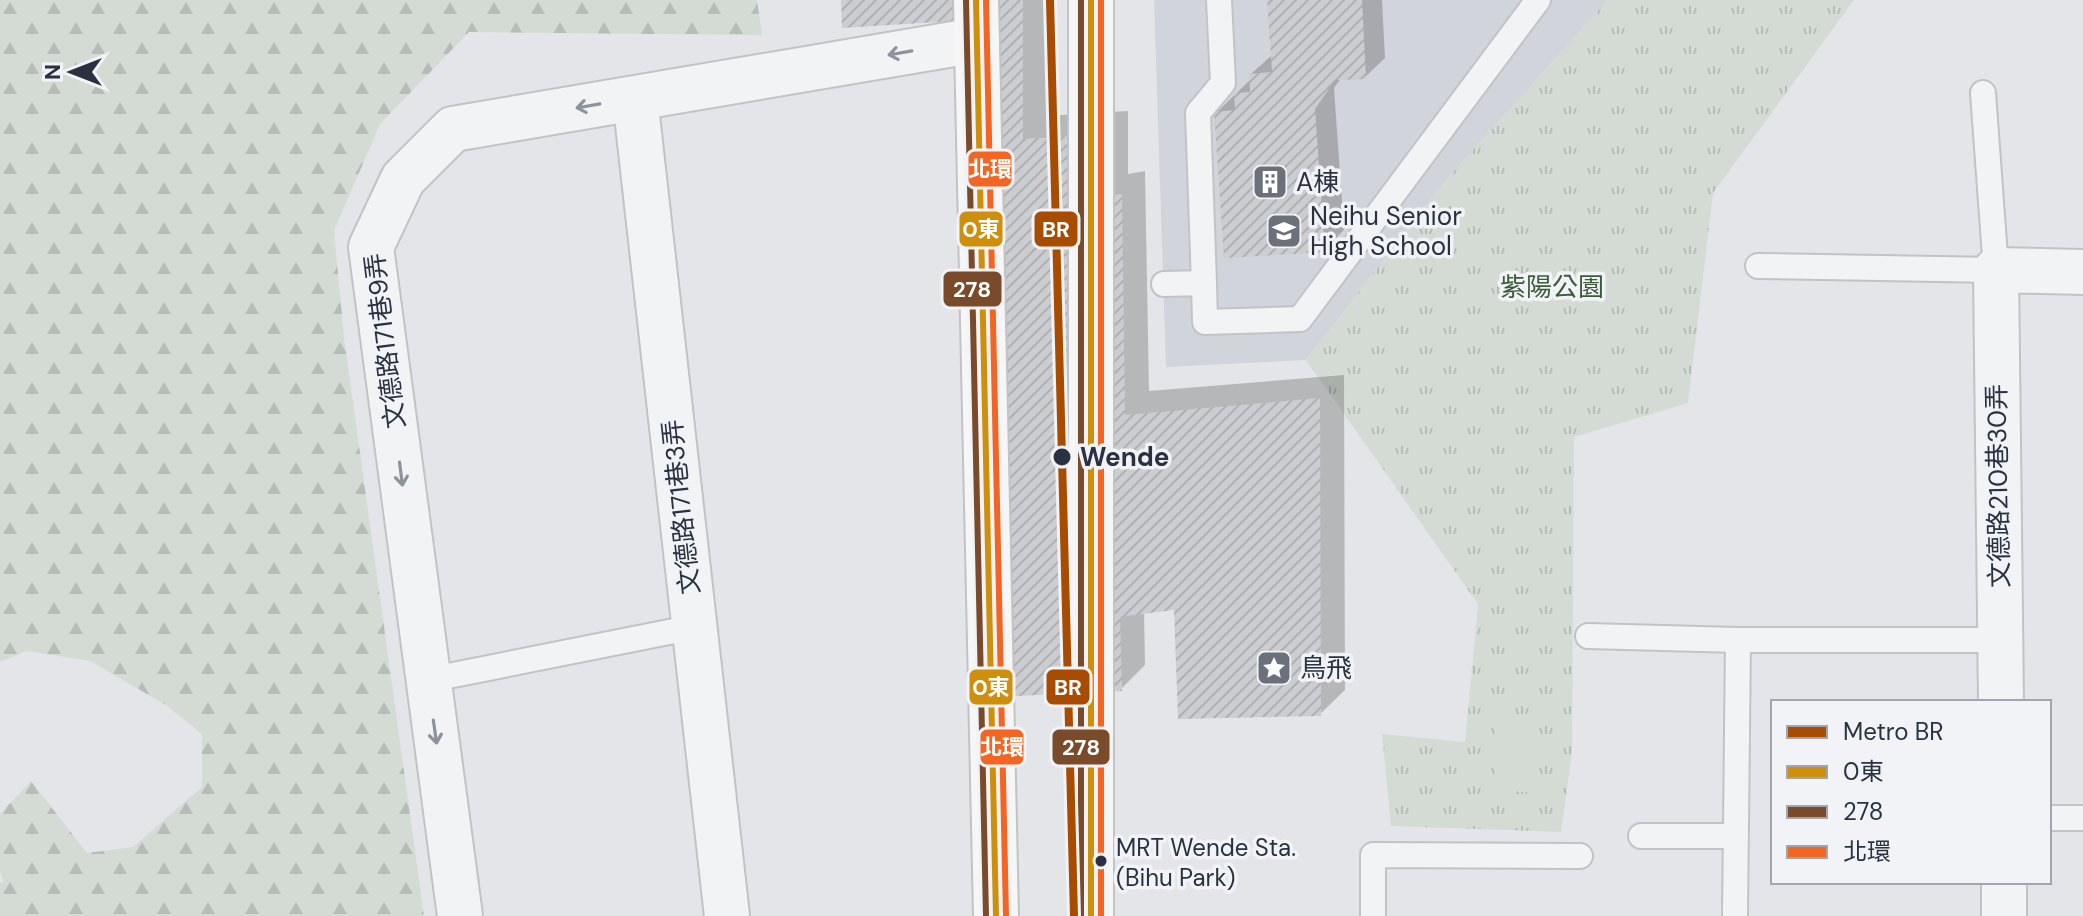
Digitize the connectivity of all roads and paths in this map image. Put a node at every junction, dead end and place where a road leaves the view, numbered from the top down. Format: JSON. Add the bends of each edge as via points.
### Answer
{"nodes":[{"id":1,"x":1091,"y":0,"type":"edge"},
{"id":2,"x":1219,"y":0,"type":"edge"},
{"id":3,"x":1538,"y":0,"type":"edge"},
{"id":4,"x":976,"y":20,"type":"edge"},
{"id":5,"x":1983,"y":93,"type":"dead end"},
{"id":6,"x":635,"y":98,"type":"junction"},
{"id":7,"x":1758,"y":266,"type":"dead end"},
{"id":8,"x":1996,"y":270,"type":"junction"},
{"id":9,"x":2083,"y":272,"type":"edge"},
{"id":10,"x":1204,"y":283,"type":"junction"},
{"id":11,"x":1164,"y":284,"type":"dead end"},
{"id":12,"x":694,"y":627,"type":"junction"},
{"id":13,"x":1588,"y":636,"type":"dead end"},
{"id":14,"x":1738,"y":640,"type":"junction"},
{"id":15,"x":2000,"y":640,"type":"junction"},
{"id":16,"x":428,"y":680,"type":"junction"},
{"id":17,"x":2001,"y":700,"type":"edge"},
{"id":18,"x":2051,"y":818,"type":"edge"},
{"id":19,"x":2083,"y":818,"type":"edge"},
{"id":20,"x":1641,"y":836,"type":"dead end"},
{"id":21,"x":1736,"y":836,"type":"junction"},
{"id":22,"x":1580,"y":856,"type":"dead end"},
{"id":23,"x":2004,"y":884,"type":"edge"},
{"id":24,"x":460,"y":916,"type":"edge"},
{"id":25,"x":727,"y":916,"type":"edge"},
{"id":26,"x":996,"y":916,"type":"edge"},
{"id":27,"x":1091,"y":916,"type":"edge"},
{"id":28,"x":1373,"y":916,"type":"edge"},
{"id":29,"x":1735,"y":916,"type":"edge"},
{"id":30,"x":2004,"y":916,"type":"edge"}],
"edges":[{"from":1,"to":27,"type":"main road"},
{"from":2,"to":10,"type":"lane","via":[[1223,83],[1198,113]]},
{"from":3,"to":10,"type":"lane","via":[[1300,319],[1205,322]]},
{"from":4,"to":6,"type":"street","name":"文德路171巷9弄","one_way":true},
{"from":4,"to":26,"type":"main road"},
{"from":5,"to":8,"type":"lane"},
{"from":6,"to":12,"type":"street","name":"文德路171巷3弄"},
{"from":6,"to":16,"type":"street","name":"文德路171巷9弄","one_way":true,"via":[[453,129],[403,179],[371,247]]},
{"from":7,"to":8,"type":"lane"},
{"from":8,"to":9,"type":"street"},
{"from":8,"to":15,"type":"street","name":"文德路210巷30弄"},
{"from":10,"to":11,"type":"lane"},
{"from":12,"to":16,"type":"lane"},
{"from":12,"to":25,"type":"street","name":"文德路171巷3弄"},
{"from":13,"to":14,"type":"lane"},
{"from":14,"to":15,"type":"lane"},
{"from":14,"to":21,"type":"lane"},
{"from":15,"to":17,"type":"street","name":"文德路210巷30弄"},
{"from":16,"to":24,"type":"street","name":"文德路171巷9弄","one_way":true},
{"from":18,"to":19,"type":"lane"},
{"from":20,"to":21,"type":"lane"},
{"from":21,"to":29,"type":"lane"},
{"from":22,"to":28,"type":"lane","via":[[1373,855]]},
{"from":23,"to":30,"type":"street"}]}
